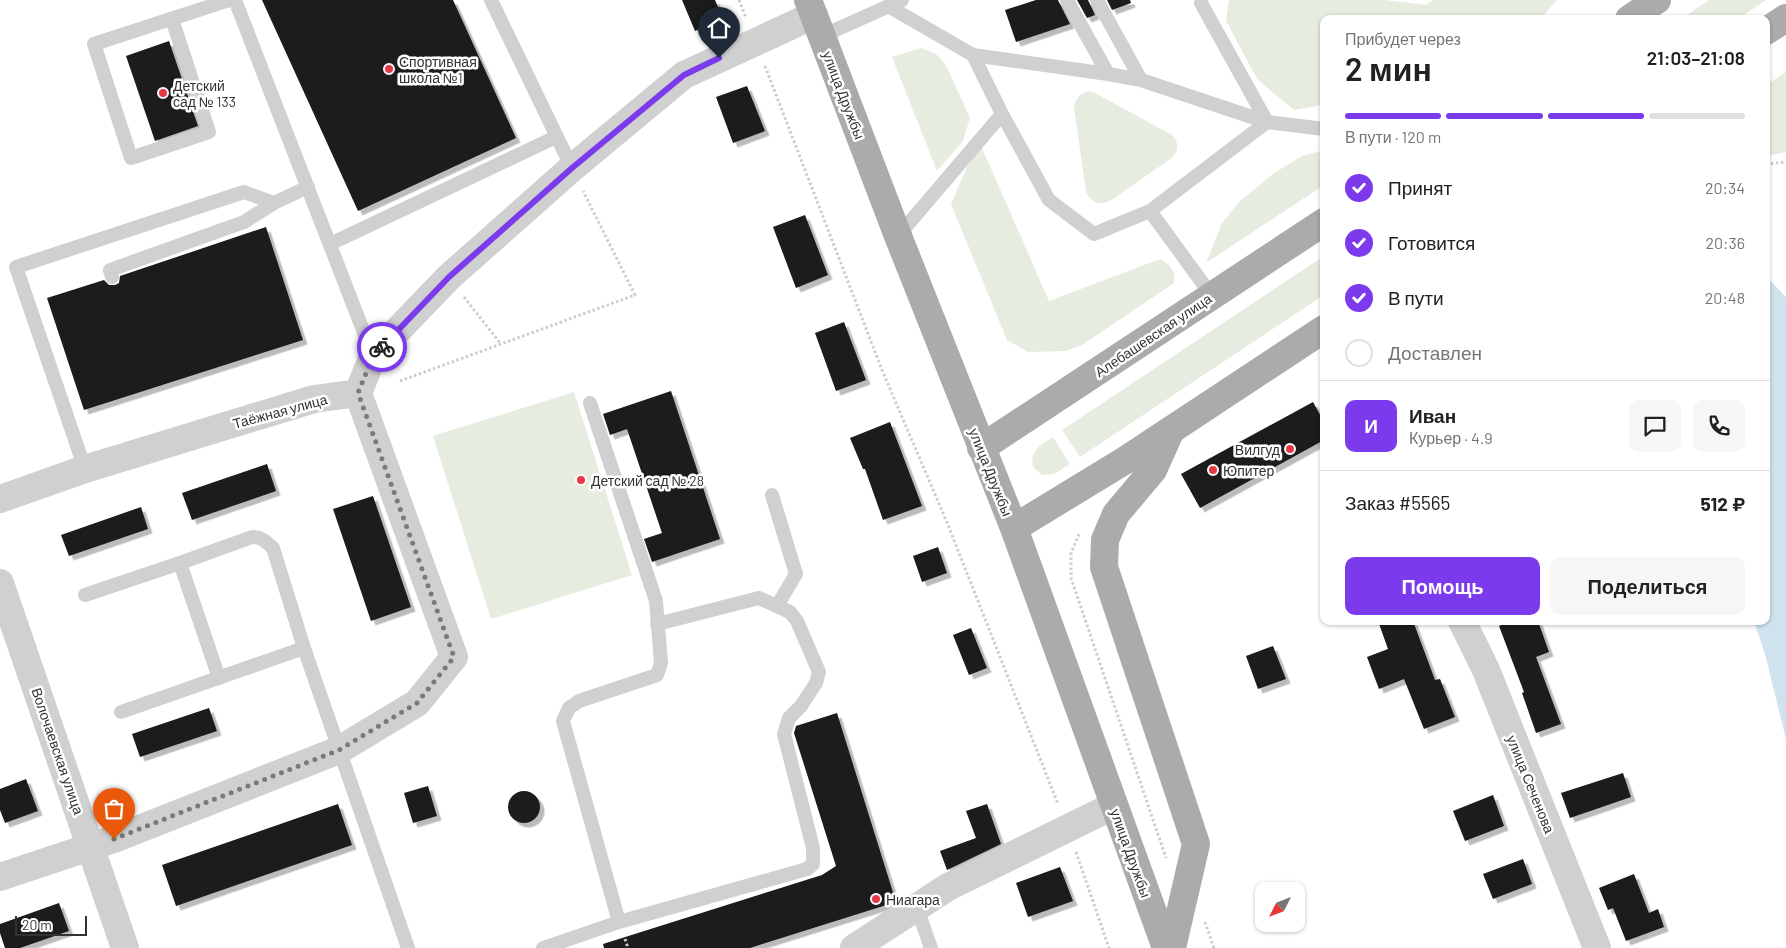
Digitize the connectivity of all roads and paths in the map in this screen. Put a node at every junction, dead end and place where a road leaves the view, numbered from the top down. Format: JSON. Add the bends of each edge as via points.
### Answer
{"nodes":[{"id":1,"x":229,"y":0,"type":"edge"},
{"id":2,"x":235,"y":0,"type":"edge"},
{"id":3,"x":491,"y":0,"type":"edge"},
{"id":4,"x":739,"y":0,"type":"edge"},
{"id":5,"x":902,"y":0,"type":"edge"},
{"id":6,"x":1067,"y":0,"type":"edge"},
{"id":7,"x":1097,"y":0,"type":"edge"},
{"id":8,"x":1657,"y":0,"type":"edge"},
{"id":9,"x":1201,"y":3,"type":"dead end"},
{"id":10,"x":888,"y":6,"type":"junction"},
{"id":11,"x":1635,"y":15,"type":"edge"},
{"id":12,"x":815,"y":17,"type":"edge"},
{"id":13,"x":1786,"y":18,"type":"edge"},
{"id":14,"x":172,"y":19,"type":"junction"},
{"id":15,"x":1770,"y":29,"type":"edge"},
{"id":16,"x":755,"y":41,"type":"junction"},
{"id":17,"x":973,"y":55,"type":"junction"},
{"id":18,"x":1108,"y":74,"type":"junction"},
{"id":19,"x":1140,"y":80,"type":"junction"},
{"id":20,"x":1002,"y":114,"type":"junction"},
{"id":21,"x":1267,"y":122,"type":"junction"},
{"id":22,"x":1320,"y":129,"type":"edge"},
{"id":23,"x":556,"y":136,"type":"junction"},
{"id":24,"x":1786,"y":162,"type":"edge"},
{"id":25,"x":1770,"y":164,"type":"edge"},
{"id":26,"x":572,"y":168,"type":"junction"},
{"id":27,"x":308,"y":187,"type":"junction"},
{"id":28,"x":274,"y":202,"type":"junction"},
{"id":29,"x":1150,"y":210,"type":"junction"},
{"id":30,"x":1320,"y":225,"type":"edge"},
{"id":31,"x":898,"y":236,"type":"junction"},
{"id":32,"x":330,"y":244,"type":"junction"},
{"id":33,"x":112,"y":277,"type":"dead end"},
{"id":34,"x":449,"y":277,"type":"junction"},
{"id":35,"x":1212,"y":296,"type":"junction"},
{"id":36,"x":1320,"y":333,"type":"edge"},
{"id":37,"x":500,"y":343,"type":"junction"},
{"id":38,"x":373,"y":356,"type":"junction"},
{"id":39,"x":400,"y":381,"type":"dead end"},
{"id":40,"x":358,"y":393,"type":"junction"},
{"id":41,"x":590,"y":403,"type":"dead end"},
{"id":42,"x":1171,"y":430,"type":"junction"},
{"id":43,"x":981,"y":448,"type":"junction"},
{"id":44,"x":85,"y":470,"type":"junction"},
{"id":45,"x":772,"y":495,"type":"dead end"},
{"id":46,"x":0,"y":499,"type":"edge"},
{"id":47,"x":1083,"y":527,"type":"dead end"},
{"id":48,"x":1014,"y":528,"type":"junction"},
{"id":49,"x":180,"y":563,"type":"junction"},
{"id":50,"x":0,"y":583,"type":"edge"},
{"id":51,"x":86,"y":595,"type":"dead end"},
{"id":52,"x":777,"y":606,"type":"junction"},
{"id":53,"x":656,"y":624,"type":"junction"},
{"id":54,"x":1464,"y":625,"type":"edge"},
{"id":55,"x":304,"y":648,"type":"junction"},
{"id":56,"x":219,"y":678,"type":"junction"},
{"id":57,"x":121,"y":712,"type":"dead end"},
{"id":58,"x":339,"y":750,"type":"junction"},
{"id":59,"x":1113,"y":806,"type":"junction"},
{"id":60,"x":1067,"y":828,"type":"junction"},
{"id":61,"x":90,"y":846,"type":"junction"},
{"id":62,"x":0,"y":877,"type":"edge"},
{"id":63,"x":1185,"y":887,"type":"junction"},
{"id":64,"x":917,"y":908,"type":"junction"},
{"id":65,"x":619,"y":922,"type":"junction"},
{"id":66,"x":125,"y":948,"type":"edge"},
{"id":67,"x":408,"y":948,"type":"edge"},
{"id":68,"x":543,"y":948,"type":"edge"},
{"id":69,"x":854,"y":948,"type":"edge"},
{"id":70,"x":930,"y":948,"type":"edge"},
{"id":71,"x":1109,"y":948,"type":"edge"},
{"id":72,"x":1166,"y":948,"type":"edge"},
{"id":73,"x":1172,"y":948,"type":"edge"},
{"id":74,"x":1214,"y":948,"type":"edge"},
{"id":75,"x":1597,"y":948,"type":"edge"}],
"edges":[{"from":1,"to":14,"type":"lane"},
{"from":2,"to":27,"type":"lane"},
{"from":3,"to":23,"type":"lane"},
{"from":4,"to":16,"type":"path"},
{"from":5,"to":10,"type":"lane"},
{"from":6,"to":18,"type":"lane"},
{"from":7,"to":19,"type":"lane"},
{"from":8,"to":11,"type":"main road"},
{"from":9,"to":21,"type":"lane"},
{"from":10,"to":12,"type":"lane"},
{"from":10,"to":17,"type":"lane"},
{"from":12,"to":16,"type":"street"},
{"from":12,"to":31,"type":"main road","name":"улица Дружбы"},
{"from":13,"to":15,"type":"main road"},
{"from":14,"to":14,"type":"lane","via":[[94,44],[131,158],[209,132]]},
{"from":16,"to":26,"type":"street","via":[[684,75]]},
{"from":16,"to":60,"type":"path","via":[[882,370],[946,520]]},
{"from":17,"to":18,"type":"lane"},
{"from":17,"to":20,"type":"lane"},
{"from":18,"to":19,"type":"lane"},
{"from":19,"to":21,"type":"lane"},
{"from":20,"to":29,"type":"lane","via":[[1049,200],[1094,234]]},
{"from":20,"to":31,"type":"lane"},
{"from":21,"to":22,"type":"lane"},
{"from":21,"to":29,"type":"lane"},
{"from":23,"to":26,"type":"lane"},
{"from":23,"to":32,"type":"lane"},
{"from":24,"to":25,"type":"path"},
{"from":26,"to":34,"type":"street"},
{"from":26,"to":37,"type":"path","via":[[635,295]]},
{"from":27,"to":28,"type":"lane"},
{"from":27,"to":32,"type":"lane"},
{"from":28,"to":33,"type":"lane","via":[[244,222],[110,270]]},
{"from":28,"to":44,"type":"lane","via":[[244,192],[16,267]]},
{"from":29,"to":35,"type":"lane"},
{"from":30,"to":35,"type":"main road","name":"Алебашевская улица"},
{"from":31,"to":43,"type":"main road","name":"улица Дружбы"},
{"from":32,"to":38,"type":"lane"},
{"from":34,"to":37,"type":"path"},
{"from":34,"to":38,"type":"street"},
{"from":35,"to":43,"type":"main road","name":"Алебашевская улица"},
{"from":36,"to":42,"type":"main road"},
{"from":37,"to":39,"type":"path"},
{"from":38,"to":40,"type":"street"},
{"from":40,"to":44,"type":"street","name":"Таёжная улица","via":[[314,400]]},
{"from":40,"to":58,"type":"street","via":[[454,657],[417,703]]},
{"from":41,"to":53,"type":"lane","via":[[656,600]]},
{"from":42,"to":48,"type":"main road"},
{"from":42,"to":63,"type":"main road","via":[[1153,470],[1116,514],[1105,540],[1104,568],[1196,844]]},
{"from":43,"to":48,"type":"main road","name":"улица Дружбы"},
{"from":44,"to":46,"type":"street","name":"Таёжная улица"},
{"from":45,"to":52,"type":"lane","via":[[796,574]]},
{"from":47,"to":63,"type":"path","via":[[1071,553],[1071,578],[1169,867]]},
{"from":48,"to":59,"type":"main road","name":"улица Дружбы"},
{"from":49,"to":51,"type":"lane"},
{"from":49,"to":55,"type":"lane","via":[[252,537],[264,540],[273,548]]},
{"from":49,"to":56,"type":"lane"},
{"from":50,"to":61,"type":"street","name":"Волочаевская улица"},
{"from":52,"to":53,"type":"lane","via":[[759,598]]},
{"from":52,"to":65,"type":"lane","via":[[790,612],[797,621],[820,672],[801,706],[789,718],[784,734],[813,848],[813,864],[807,869]]},
{"from":53,"to":65,"type":"lane","via":[[660,664],[657,674],[579,701],[569,708],[563,720]]},
{"from":54,"to":75,"type":"street","name":"улица Сеченова","via":[[1486,670]]},
{"from":55,"to":56,"type":"lane"},
{"from":55,"to":58,"type":"lane"},
{"from":56,"to":57,"type":"lane"},
{"from":58,"to":61,"type":"street"},
{"from":58,"to":67,"type":"lane"},
{"from":59,"to":60,"type":"street"},
{"from":59,"to":72,"type":"main road","name":"улица Дружбы"},
{"from":60,"to":64,"type":"street","via":[[948,887]]},
{"from":60,"to":71,"type":"path"},
{"from":61,"to":62,"type":"street"},
{"from":61,"to":66,"type":"street","name":"Волочаевская улица"},
{"from":63,"to":73,"type":"main road"},
{"from":63,"to":74,"type":"path","via":[[1199,904]]},
{"from":64,"to":69,"type":"street"},
{"from":64,"to":70,"type":"lane"},
{"from":65,"to":68,"type":"lane"}]}
